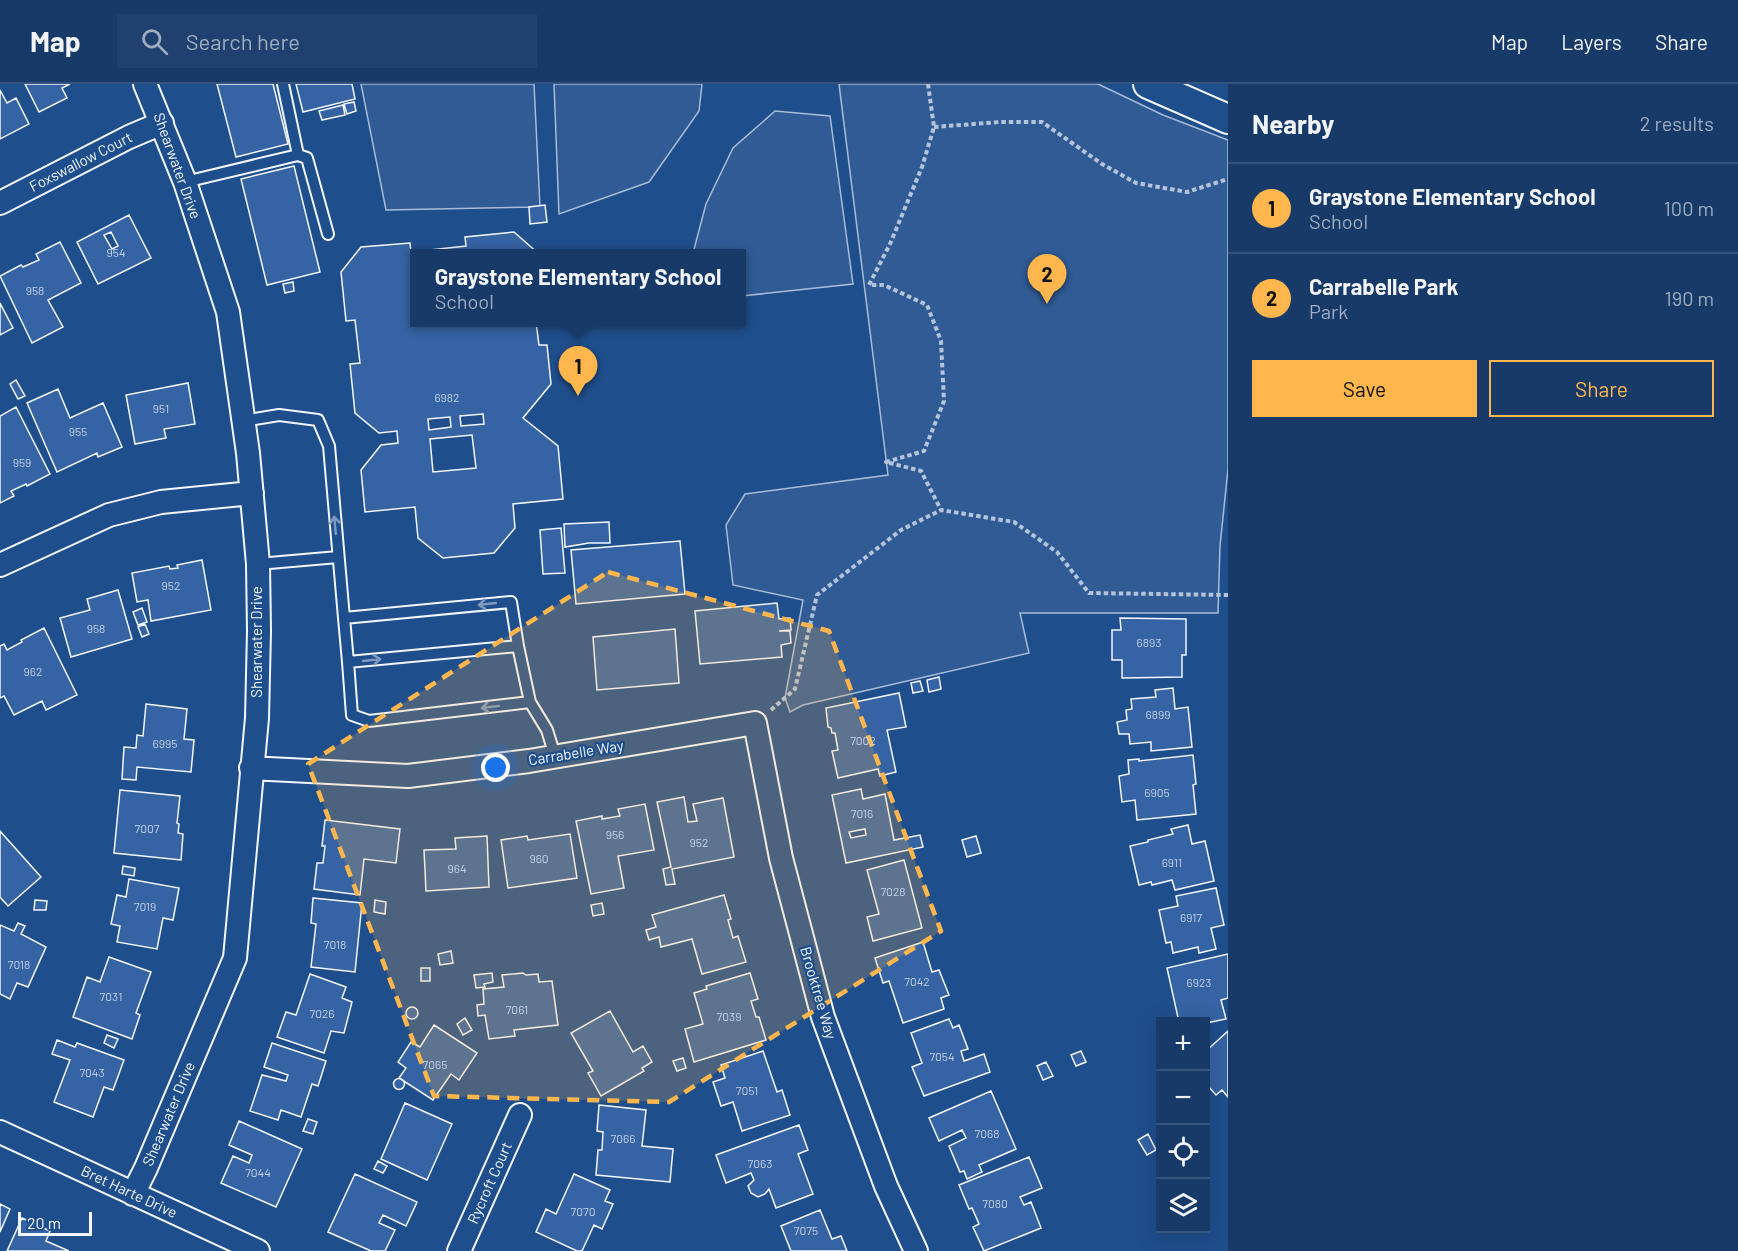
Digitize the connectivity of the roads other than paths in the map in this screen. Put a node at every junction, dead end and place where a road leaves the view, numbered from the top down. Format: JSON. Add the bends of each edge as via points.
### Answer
{"nodes":[{"id":1,"x":145,"y":84,"type":"edge"},
{"id":2,"x":283,"y":84,"type":"edge"},
{"id":3,"x":1148,"y":84,"type":"edge"},
{"id":4,"x":1228,"y":119,"type":"edge"},
{"id":5,"x":162,"y":123,"type":"junction"},
{"id":6,"x":298,"y":155,"type":"junction"},
{"id":7,"x":185,"y":182,"type":"junction"},
{"id":8,"x":0,"y":203,"type":"edge"},
{"id":9,"x":328,"y":234,"type":"dead end"},
{"id":10,"x":243,"y":421,"type":"junction"},
{"id":11,"x":252,"y":493,"type":"junction"},
{"id":12,"x":338,"y":557,"type":"junction"},
{"id":13,"x":258,"y":564,"type":"junction"},
{"id":14,"x":0,"y":565,"type":"edge"},
{"id":15,"x":344,"y":618,"type":"junction"},
{"id":16,"x":518,"y":646,"type":"junction"},
{"id":17,"x":348,"y":662,"type":"junction"},
{"id":18,"x":530,"y":702,"type":"junction"},
{"id":19,"x":755,"y":723,"type":"joint"},
{"id":20,"x":555,"y":756,"type":"junction"},
{"id":21,"x":251,"y":768,"type":"junction"},
{"id":22,"x":520,"y":1115,"type":"dead end"},
{"id":23,"x":0,"y":1132,"type":"edge"},
{"id":24,"x":133,"y":1194,"type":"junction"},
{"id":25,"x":258,"y":1251,"type":"edge"},
{"id":26,"x":459,"y":1251,"type":"edge"},
{"id":27,"x":916,"y":1251,"type":"edge"}],
"edges":[{"from":1,"to":5,"type":"street","name":"Shearwater Drive"},
{"from":2,"to":6,"type":"lane"},
{"from":3,"to":4,"type":"street"},
{"from":5,"to":7,"type":"street","name":"Shearwater Drive"},
{"from":5,"to":8,"type":"street","name":"Foxswallow Court"},
{"from":6,"to":7,"type":"lane"},
{"from":6,"to":9,"type":"lane","via":[[307,158]]},
{"from":7,"to":10,"type":"street","name":"Shearwater Drive","via":[[228,312]]},
{"from":10,"to":11,"type":"street","name":"Shearwater Drive"},
{"from":12,"to":10,"type":"lane","one_way":true,"via":[[329,446],[318,420],[279,415]]},
{"from":11,"to":13,"type":"street","name":"Shearwater Drive"},
{"from":11,"to":14,"type":"street","via":[[161,502],[109,515]]},
{"from":12,"to":13,"type":"lane"},
{"from":12,"to":15,"type":"lane"},
{"from":13,"to":21,"type":"street","name":"Shearwater Drive","via":[[257,718]]},
{"from":16,"to":15,"type":"lane","one_way":true,"via":[[511,602]]},
{"from":15,"to":17,"type":"lane"},
{"from":17,"to":16,"type":"lane","one_way":true},
{"from":16,"to":18,"type":"lane"},
{"from":18,"to":17,"type":"lane","one_way":true,"via":[[369,721],[352,715]]},
{"from":18,"to":20,"type":"lane","via":[[547,730]]},
{"from":19,"to":20,"type":"street","name":"Carrabelle Way"},
{"from":19,"to":27,"type":"street","name":"Brooktree Way","via":[[781,858],[824,1017],[886,1186]]},
{"from":20,"to":21,"type":"street","name":"Carrabelle Way","via":[[408,776]]},
{"from":21,"to":24,"type":"street","name":"Shearwater Drive","via":[[234,958]]},
{"from":22,"to":26,"type":"street","name":"Rycroft Court"},
{"from":23,"to":24,"type":"street","name":"Bret Harte Drive"},
{"from":24,"to":25,"type":"street","name":"Bret Harte Drive"}]}
